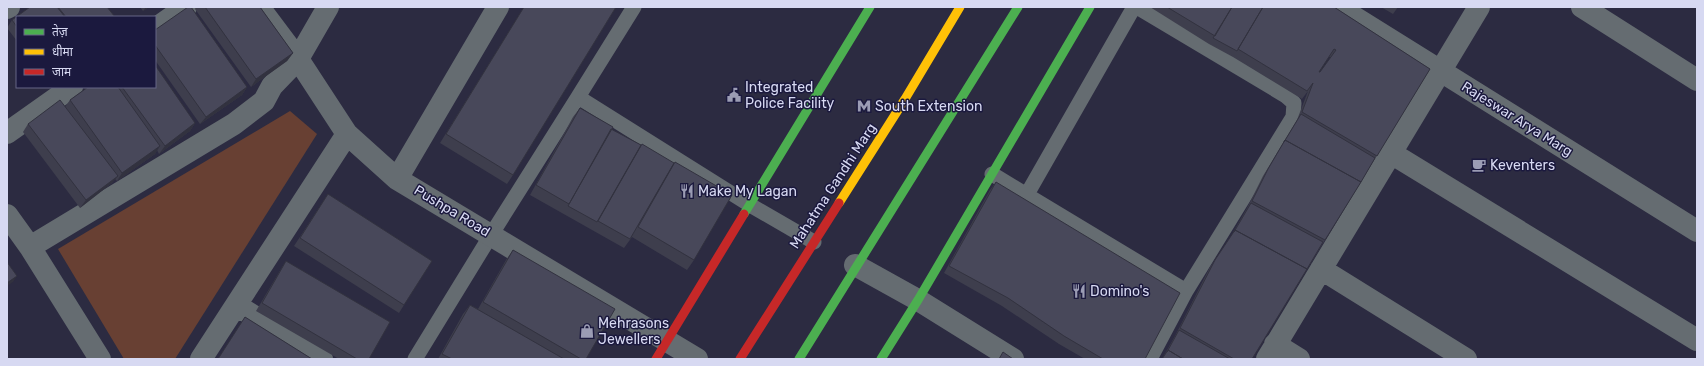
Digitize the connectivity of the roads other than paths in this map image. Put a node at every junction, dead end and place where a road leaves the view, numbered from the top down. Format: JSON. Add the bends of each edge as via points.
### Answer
{"nodes":[{"id":1,"x":186,"y":7,"type":"edge"},
{"id":2,"x":259,"y":7,"type":"edge"},
{"id":3,"x":328,"y":7,"type":"edge"},
{"id":4,"x":498,"y":7,"type":"edge"},
{"id":5,"x":634,"y":7,"type":"edge"},
{"id":6,"x":870,"y":7,"type":"edge"},
{"id":7,"x":960,"y":7,"type":"edge"},
{"id":8,"x":1018,"y":7,"type":"edge"},
{"id":9,"x":1090,"y":7,"type":"edge"},
{"id":10,"x":1134,"y":7,"type":"edge"},
{"id":11,"x":1137,"y":7,"type":"edge"},
{"id":12,"x":1338,"y":7,"type":"edge"},
{"id":13,"x":1479,"y":7,"type":"edge"},
{"id":14,"x":1582,"y":7,"type":"edge"},
{"id":15,"x":156,"y":28,"type":"edge"},
{"id":16,"x":298,"y":59,"type":"junction"},
{"id":17,"x":1440,"y":71,"type":"junction"},
{"id":18,"x":1697,"y":80,"type":"edge"},
{"id":19,"x":71,"y":88,"type":"edge"},
{"id":20,"x":578,"y":97,"type":"junction"},
{"id":21,"x":7,"y":133,"type":"edge"},
{"id":22,"x":347,"y":134,"type":"junction"},
{"id":23,"x":1391,"y":153,"type":"junction"},
{"id":24,"x":992,"y":174,"type":"junction"},
{"id":25,"x":397,"y":178,"type":"junction"},
{"id":26,"x":1026,"y":196,"type":"junction"},
{"id":27,"x":750,"y":205,"type":"junction"},
{"id":28,"x":7,"y":215,"type":"edge"},
{"id":29,"x":1697,"y":231,"type":"edge"},
{"id":30,"x":491,"y":234,"type":"junction"},
{"id":31,"x":814,"y":242,"type":"junction"},
{"id":32,"x":30,"y":248,"type":"junction"},
{"id":33,"x":855,"y":265,"type":"junction"},
{"id":34,"x":1321,"y":269,"type":"junction"},
{"id":35,"x":1186,"y":291,"type":"junction"},
{"id":36,"x":918,"y":300,"type":"junction"},
{"id":37,"x":236,"y":306,"type":"junction"},
{"id":38,"x":668,"y":340,"type":"junction"},
{"id":39,"x":1697,"y":340,"type":"edge"},
{"id":40,"x":1271,"y":352,"type":"edge"},
{"id":41,"x":100,"y":359,"type":"edge"},
{"id":42,"x":201,"y":359,"type":"edge"},
{"id":43,"x":322,"y":359,"type":"edge"},
{"id":44,"x":416,"y":359,"type":"edge"},
{"id":45,"x":656,"y":359,"type":"edge"},
{"id":46,"x":697,"y":359,"type":"edge"},
{"id":47,"x":740,"y":359,"type":"edge"},
{"id":48,"x":799,"y":359,"type":"edge"},
{"id":49,"x":881,"y":359,"type":"edge"},
{"id":50,"x":1013,"y":359,"type":"edge"},
{"id":51,"x":1150,"y":359,"type":"edge"},
{"id":52,"x":1299,"y":359,"type":"edge"},
{"id":53,"x":1466,"y":359,"type":"edge"}],
"edges":[{"from":1,"to":15,"type":"street"},
{"from":2,"to":16,"type":"street","name":"Pushpa Road"},
{"from":3,"to":16,"type":"street"},
{"from":4,"to":25,"type":"street"},
{"from":5,"to":20,"type":"lane"},
{"from":6,"to":27,"type":"street"},
{"from":7,"to":31,"type":"street","name":"Mahatma Gandhi Marg","via":[[906,99]]},
{"from":8,"to":33,"type":"street"},
{"from":9,"to":24,"type":"street"},
{"from":10,"to":26,"type":"lane"},
{"from":11,"to":35,"type":"lane","via":[[1294,103],[1293,116]]},
{"from":12,"to":17,"type":"street","name":"Rajeswar Arya Marg"},
{"from":13,"to":17,"type":"street"},
{"from":14,"to":18,"type":"street"},
{"from":16,"to":22,"type":"street","name":"Pushpa Road"},
{"from":16,"to":32,"type":"street","via":[[272,86],[264,101],[234,124]]},
{"from":17,"to":23,"type":"street"},
{"from":17,"to":29,"type":"street","name":"Rajeswar Arya Marg"},
{"from":19,"to":21,"type":"street"},
{"from":20,"to":27,"type":"lane"},
{"from":20,"to":30,"type":"lane"},
{"from":22,"to":25,"type":"street","name":"Pushpa Road"},
{"from":22,"to":37,"type":"street"},
{"from":23,"to":34,"type":"street"},
{"from":23,"to":39,"type":"street"},
{"from":24,"to":26,"type":"lane"},
{"from":24,"to":36,"type":"street"},
{"from":25,"to":30,"type":"street","name":"Pushpa Road"},
{"from":26,"to":35,"type":"lane"},
{"from":27,"to":31,"type":"lane"},
{"from":27,"to":38,"type":"street"},
{"from":28,"to":32,"type":"street"},
{"from":30,"to":38,"type":"street","name":"Pushpa Road"},
{"from":30,"to":44,"type":"lane"},
{"from":31,"to":47,"type":"street","name":"Mahatma Gandhi Marg"},
{"from":32,"to":41,"type":"street"},
{"from":33,"to":36,"type":"street"},
{"from":33,"to":48,"type":"street"},
{"from":34,"to":40,"type":"street"},
{"from":34,"to":53,"type":"street"},
{"from":35,"to":51,"type":"lane"},
{"from":36,"to":49,"type":"street"},
{"from":36,"to":50,"type":"street"},
{"from":37,"to":42,"type":"street"},
{"from":37,"to":43,"type":"street"},
{"from":38,"to":45,"type":"street"},
{"from":38,"to":46,"type":"street","name":"Pushpa Road"},
{"from":40,"to":52,"type":"street"}]}
